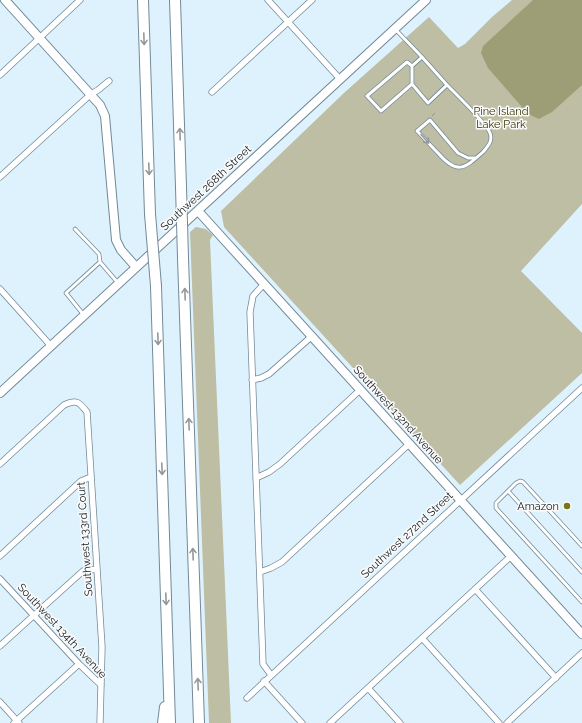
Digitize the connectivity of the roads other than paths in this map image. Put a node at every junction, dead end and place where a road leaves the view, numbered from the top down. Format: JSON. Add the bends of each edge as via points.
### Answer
{"nodes":[{"id":1,"x":4,"y":0,"type":"edge"},
{"id":2,"x":80,"y":0,"type":"edge"},
{"id":3,"x":143,"y":0,"type":"edge"},
{"id":4,"x":175,"y":0,"type":"edge"},
{"id":5,"x":268,"y":0,"type":"edge"},
{"id":6,"x":312,"y":0,"type":"edge"},
{"id":7,"x":426,"y":0,"type":"edge"},
{"id":8,"x":288,"y":22,"type":"junction"},
{"id":9,"x":395,"y":29,"type":"junction"},
{"id":10,"x":39,"y":38,"type":"junction"},
{"id":11,"x":422,"y":57,"type":"junction"},
{"id":12,"x":412,"y":66,"type":"junction"},
{"id":13,"x":0,"y":75,"type":"edge"},
{"id":14,"x":340,"y":79,"type":"junction"},
{"id":15,"x":109,"y":81,"type":"dead end"},
{"id":16,"x":412,"y":84,"type":"junction"},
{"id":17,"x":447,"y":85,"type":"junction"},
{"id":18,"x":212,"y":92,"type":"dead end"},
{"id":19,"x":90,"y":94,"type":"junction"},
{"id":20,"x":476,"y":158,"type":"junction"},
{"id":21,"x":0,"y":177,"type":"edge"},
{"id":22,"x":198,"y":211,"type":"junction"},
{"id":23,"x":75,"y":229,"type":"dead end"},
{"id":24,"x":100,"y":262,"type":"junction"},
{"id":25,"x":136,"y":267,"type":"junction"},
{"id":26,"x":118,"y":284,"type":"junction"},
{"id":27,"x":264,"y":284,"type":"junction"},
{"id":28,"x":0,"y":289,"type":"edge"},
{"id":29,"x":84,"y":315,"type":"junction"},
{"id":30,"x":311,"y":336,"type":"junction"},
{"id":31,"x":51,"y":346,"type":"junction"},
{"id":32,"x":252,"y":380,"type":"junction"},
{"id":33,"x":582,"y":388,"type":"edge"},
{"id":34,"x":360,"y":390,"type":"junction"},
{"id":35,"x":0,"y":393,"type":"edge"},
{"id":36,"x":409,"y":444,"type":"junction"},
{"id":37,"x":0,"y":464,"type":"edge"},
{"id":38,"x":91,"y":477,"type":"junction"},
{"id":39,"x":256,"y":478,"type":"junction"},
{"id":40,"x":508,"y":491,"type":"junction"},
{"id":41,"x":460,"y":501,"type":"junction"},
{"id":42,"x":582,"y":546,"type":"edge"},
{"id":43,"x":0,"y":556,"type":"edge"},
{"id":44,"x":511,"y":556,"type":"junction"},
{"id":45,"x":97,"y":568,"type":"junction"},
{"id":46,"x":260,"y":572,"type":"junction"},
{"id":47,"x":582,"y":572,"type":"edge"},
{"id":48,"x":0,"y":579,"type":"edge"},
{"id":49,"x":475,"y":589,"type":"junction"},
{"id":50,"x":582,"y":602,"type":"edge"},
{"id":51,"x":34,"y":615,"type":"junction"},
{"id":52,"x":582,"y":634,"type":"edge"},
{"id":53,"x":422,"y":638,"type":"junction"},
{"id":54,"x":0,"y":646,"type":"edge"},
{"id":55,"x":582,"y":654,"type":"edge"},
{"id":56,"x":79,"y":664,"type":"junction"},
{"id":57,"x":271,"y":675,"type":"junction"},
{"id":58,"x":169,"y":677,"type":"junction"},
{"id":59,"x":556,"y":678,"type":"junction"},
{"id":60,"x":264,"y":681,"type":"junction"},
{"id":61,"x":101,"y":685,"type":"junction"},
{"id":62,"x":368,"y":688,"type":"junction"},
{"id":63,"x":247,"y":698,"type":"dead end"},
{"id":64,"x":0,"y":702,"type":"edge"},
{"id":65,"x":17,"y":722,"type":"edge"},
{"id":66,"x":100,"y":723,"type":"edge"},
{"id":67,"x":163,"y":723,"type":"edge"},
{"id":68,"x":170,"y":723,"type":"edge"},
{"id":69,"x":199,"y":723,"type":"edge"},
{"id":70,"x":302,"y":723,"type":"edge"},
{"id":71,"x":330,"y":723,"type":"edge"},
{"id":72,"x":400,"y":723,"type":"edge"},
{"id":73,"x":499,"y":723,"type":"edge"},
{"id":74,"x":507,"y":723,"type":"edge"}],
"edges":[{"from":1,"to":10,"type":"street"},
{"from":2,"to":10,"type":"street"},
{"from":3,"to":58,"type":"highway","one_way":true,"bridge":true,"via":[[150,214],[156,286]]},
{"from":69,"to":4,"type":"highway","one_way":true,"bridge":true},
{"from":5,"to":8,"type":"street"},
{"from":6,"to":8,"type":"street"},
{"from":7,"to":9,"type":"street","name":"Southwest 268th Street"},
{"from":8,"to":14,"type":"street"},
{"from":8,"to":18,"type":"street"},
{"from":9,"to":11,"type":"lane"},
{"from":9,"to":14,"type":"street","name":"Southwest 268th Street"},
{"from":10,"to":13,"type":"street"},
{"from":10,"to":19,"type":"street"},
{"from":11,"to":12,"type":"lane"},
{"from":11,"to":17,"type":"lane"},
{"from":12,"to":16,"type":"lane"},
{"from":12,"to":16,"type":"lane","via":[[407,62],[367,96],[382,111]]},
{"from":14,"to":22,"type":"street","name":"Southwest 268th Street"},
{"from":15,"to":19,"type":"street"},
{"from":16,"to":17,"type":"lane","via":[[428,102]]},
{"from":17,"to":20,"type":"lane","via":[[490,132],[490,142]]},
{"from":19,"to":21,"type":"street"},
{"from":19,"to":25,"type":"street","via":[[100,105],[105,116],[116,240]]},
{"from":20,"to":20,"type":"lane","one_way":true,"via":[[468,158],[458,152],[430,120],[417,131],[448,165],[464,166]]},
{"from":22,"to":25,"type":"street","name":"Southwest 268th Street"},
{"from":22,"to":27,"type":"street","name":"Southwest 132nd Avenue"},
{"from":23,"to":24,"type":"lane","via":[[99,254]]},
{"from":24,"to":26,"type":"lane"},
{"from":24,"to":29,"type":"lane","via":[[66,293]]},
{"from":25,"to":26,"type":"street","name":"Southwest 268th Street"},
{"from":26,"to":29,"type":"street","name":"Southwest 268th Street"},
{"from":27,"to":30,"type":"street","name":"Southwest 132nd Avenue"},
{"from":27,"to":32,"type":"street","via":[[255,294],[250,309]]},
{"from":28,"to":31,"type":"street"},
{"from":29,"to":31,"type":"street","name":"Southwest 268th Street"},
{"from":30,"to":32,"type":"street","via":[[269,374]]},
{"from":30,"to":34,"type":"street","name":"Southwest 132nd Avenue"},
{"from":31,"to":35,"type":"street","name":"Southwest 268th Street"},
{"from":32,"to":39,"type":"street"},
{"from":33,"to":41,"type":"street","name":"Southwest 272nd Street"},
{"from":34,"to":36,"type":"street","name":"Southwest 132nd Avenue"},
{"from":34,"to":39,"type":"street","via":[[280,464]]},
{"from":36,"to":41,"type":"street","name":"Southwest 132nd Avenue"},
{"from":36,"to":46,"type":"street","via":[[285,558]]},
{"from":37,"to":38,"type":"street","name":"Southwest 133rd Court","via":[[64,405],[72,401],[78,402],[87,412]]},
{"from":38,"to":43,"type":"street","via":[[81,481]]},
{"from":38,"to":45,"type":"street","name":"Southwest 133rd Court"},
{"from":39,"to":46,"type":"street"},
{"from":40,"to":42,"type":"lane","via":[[516,483],[523,482]]},
{"from":40,"to":47,"type":"lane"},
{"from":40,"to":50,"type":"lane","via":[[497,501],[496,508]]},
{"from":41,"to":44,"type":"street","name":"Southwest 132nd Avenue"},
{"from":41,"to":57,"type":"street","name":"Southwest 272nd Street"},
{"from":44,"to":49,"type":"street"},
{"from":44,"to":52,"type":"street","name":"Southwest 132nd Avenue"},
{"from":45,"to":51,"type":"street","via":[[83,571]]},
{"from":45,"to":61,"type":"street","name":"Southwest 133rd Court","via":[[102,647]]},
{"from":46,"to":57,"type":"street","via":[[263,664]]},
{"from":48,"to":51,"type":"street","name":"Southwest 134th Avenue"},
{"from":49,"to":53,"type":"street"},
{"from":49,"to":59,"type":"street"},
{"from":51,"to":54,"type":"street"},
{"from":51,"to":56,"type":"street","name":"Southwest 134th Avenue"},
{"from":53,"to":62,"type":"street"},
{"from":53,"to":73,"type":"street"},
{"from":55,"to":59,"type":"street"},
{"from":56,"to":61,"type":"street","name":"Southwest 134th Avenue"},
{"from":56,"to":65,"type":"street"},
{"from":57,"to":60,"type":"street","name":"Southwest 272nd Street"},
{"from":58,"to":67,"type":"highway"},
{"from":58,"to":68,"type":"highway"},
{"from":59,"to":74,"type":"street"},
{"from":60,"to":63,"type":"street","name":"Southwest 272nd Street"},
{"from":60,"to":70,"type":"street"},
{"from":61,"to":66,"type":"street","name":"Southwest 134th Avenue"},
{"from":62,"to":71,"type":"street"},
{"from":62,"to":72,"type":"street"},
{"from":64,"to":65,"type":"street"}]}
